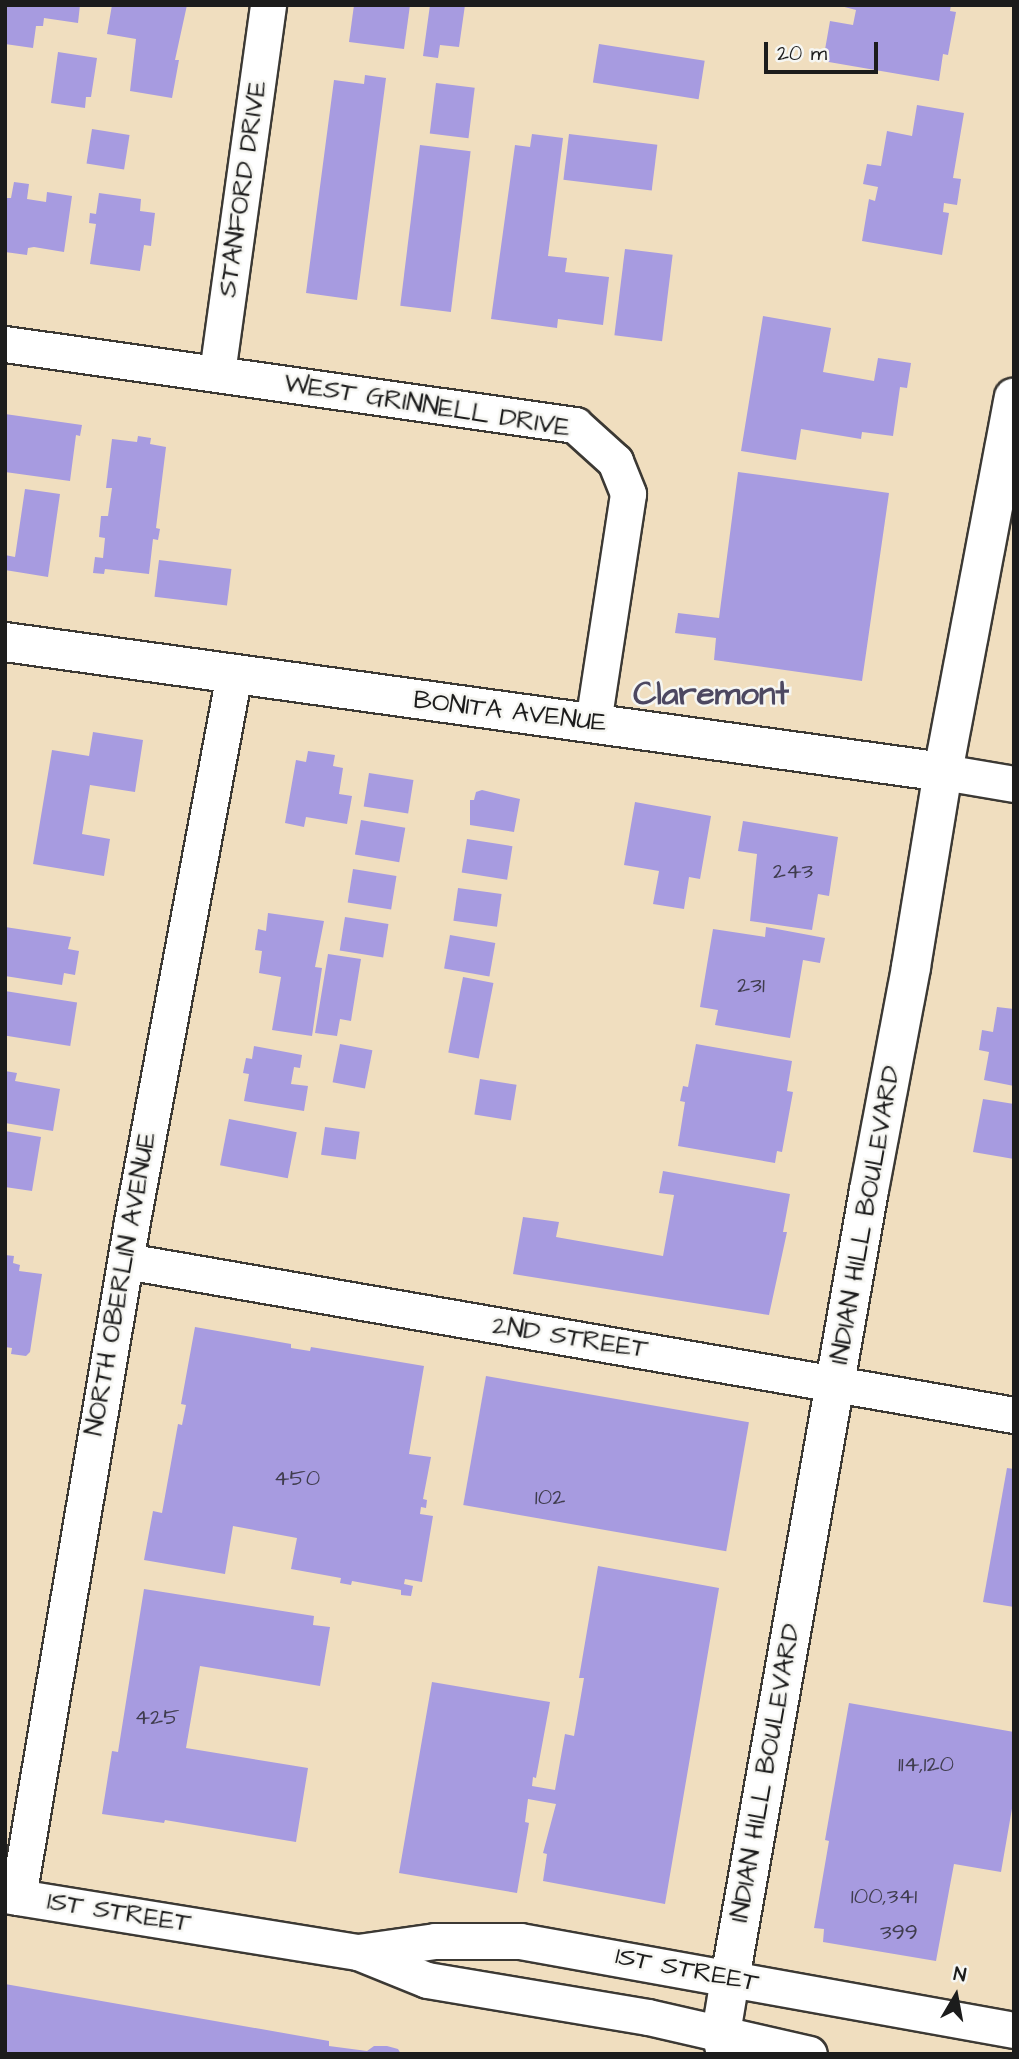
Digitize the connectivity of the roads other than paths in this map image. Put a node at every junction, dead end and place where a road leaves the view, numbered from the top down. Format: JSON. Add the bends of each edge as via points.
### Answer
{"nodes":[{"id":1,"x":268,"y":5,"type":"edge"},
{"id":2,"x":5,"y":344,"type":"edge"},
{"id":3,"x":217,"y":373,"type":"junction"},
{"id":4,"x":1014,"y":398,"type":"edge"},
{"id":5,"x":5,"y":642,"type":"edge"},
{"id":6,"x":234,"y":674,"type":"junction"},
{"id":7,"x":593,"y":723,"type":"junction"},
{"id":8,"x":943,"y":772,"type":"junction"},
{"id":9,"x":1014,"y":784,"type":"edge"},
{"id":10,"x":126,"y":1261,"type":"junction"},
{"id":11,"x":836,"y":1383,"type":"junction"},
{"id":12,"x":1014,"y":1415,"type":"edge"},
{"id":13,"x":11,"y":1896,"type":"edge"},
{"id":14,"x":358,"y":1952,"type":"junction"},
{"id":15,"x":730,"y":1979,"type":"junction"},
{"id":16,"x":1014,"y":2030,"type":"edge"},
{"id":17,"x":718,"y":2047,"type":"edge"},
{"id":18,"x":809,"y":2054,"type":"edge"}],
"edges":[{"from":1,"to":3,"type":"street","name":"STANFORD DRIVE"},
{"from":2,"to":3,"type":"street","name":"WEST GRINNELL DRIVE"},
{"from":3,"to":7,"type":"street","name":"WEST GRINNELL DRIVE","via":[[575,425],[615,461],[628,495]]},
{"from":4,"to":8,"type":"main road","name":"INDIAN HILL BOULEVARD"},
{"from":5,"to":6,"type":"main road","name":"BONITA AVENUE"},
{"from":6,"to":7,"type":"main road","name":"BONITA AVENUE"},
{"from":6,"to":10,"type":"street","name":"NORTH OBERLIN AVENUE"},
{"from":7,"to":8,"type":"main road","name":"BONITA AVENUE"},
{"from":8,"to":9,"type":"street","name":"BONITA AVENUE"},
{"from":8,"to":11,"type":"main road","name":"INDIAN HILL BOULEVARD"},
{"from":10,"to":11,"type":"street","name":"2ND STREET"},
{"from":10,"to":13,"type":"street","name":"NORTH OBERLIN AVENUE"},
{"from":11,"to":12,"type":"street","name":"2ND STREET"},
{"from":11,"to":15,"type":"main road","name":"INDIAN HILL BOULEVARD"},
{"from":13,"to":14,"type":"street","name":"1ST STREET"},
{"from":14,"to":15,"type":"street","name":"1ST STREET","via":[[435,1941],[520,1941]]},
{"from":14,"to":17,"type":"street","name":"1ST STREET","via":[[427,1980],[648,2017]]},
{"from":15,"to":16,"type":"street","name":"1ST STREET"},
{"from":15,"to":17,"type":"main road","name":"INDIAN HILL BOULEVARD"},
{"from":17,"to":18,"type":"street","name":"1ST STREET"}]}
